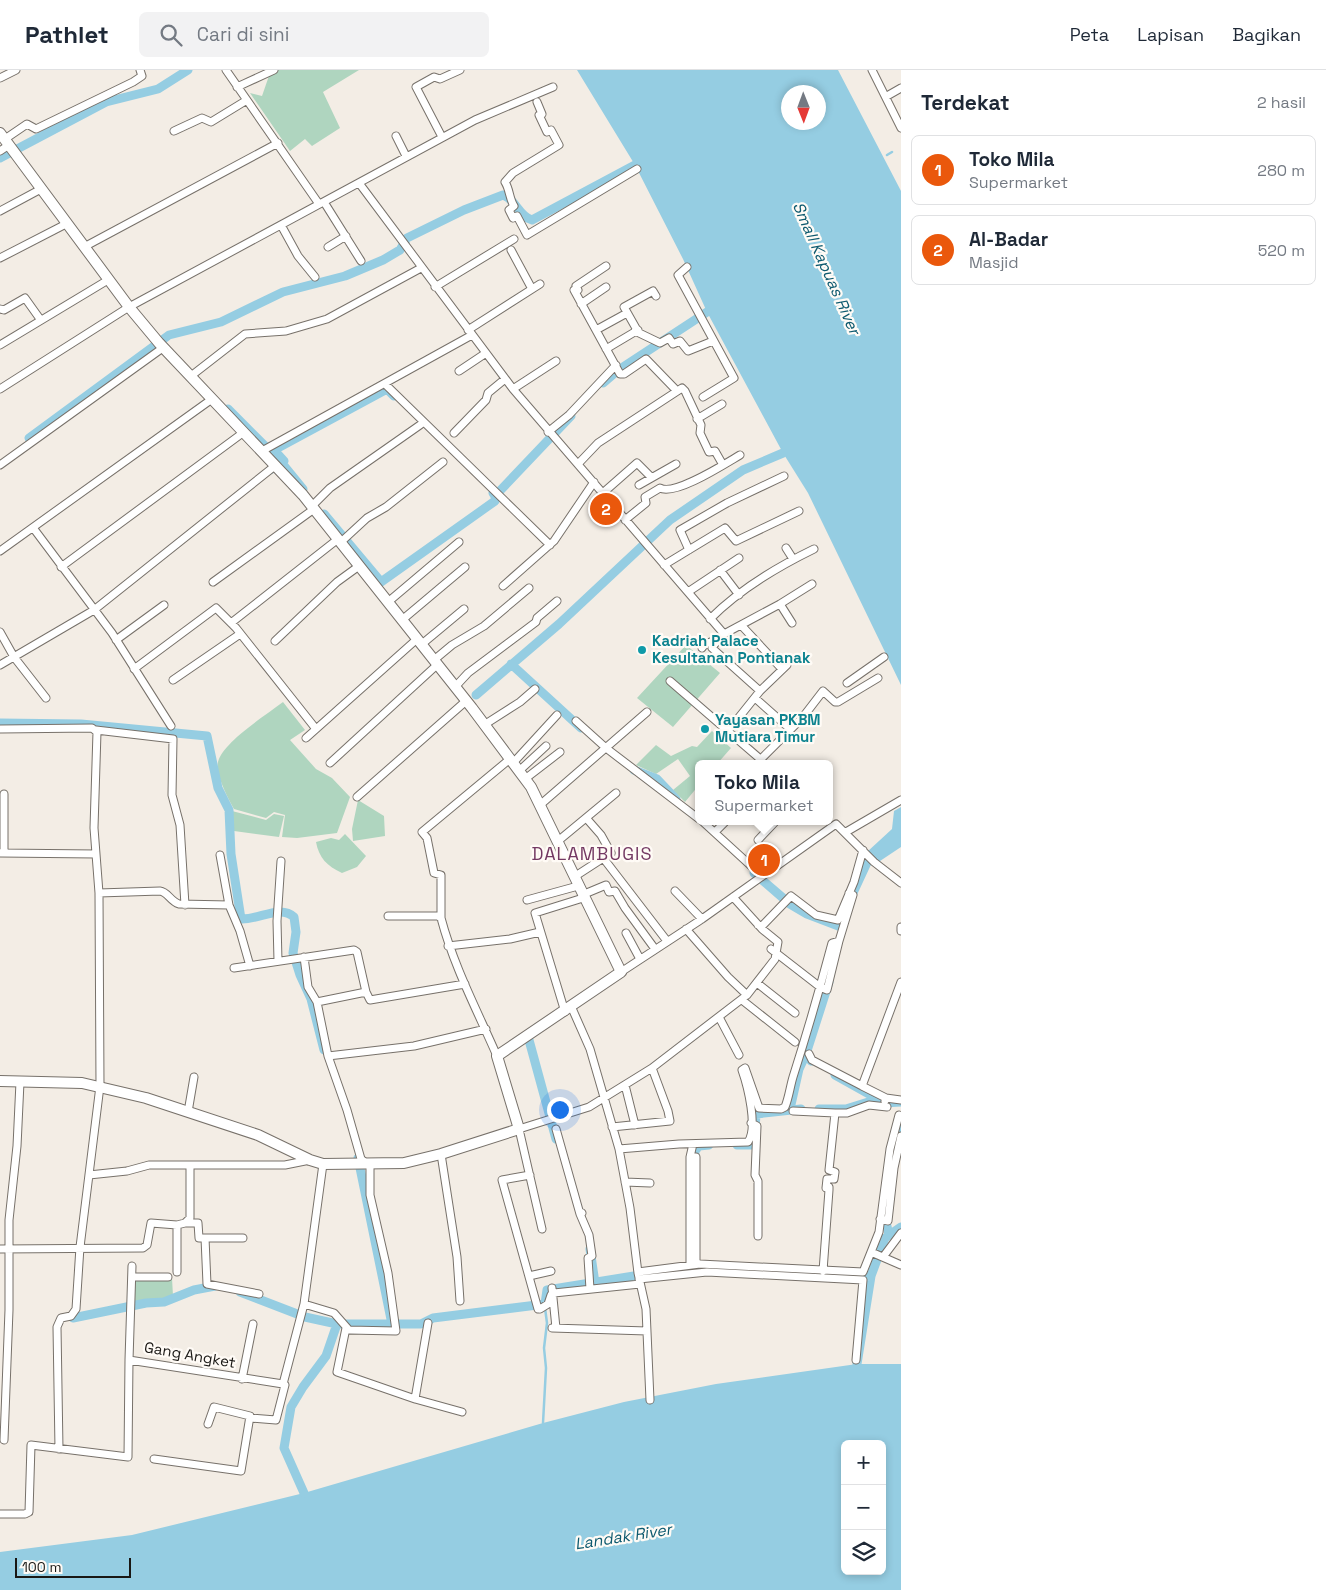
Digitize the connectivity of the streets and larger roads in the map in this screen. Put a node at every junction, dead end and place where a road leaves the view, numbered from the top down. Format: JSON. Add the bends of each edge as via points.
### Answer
{"nodes":[{"id":1,"x":16,"y":70,"type":"edge"},
{"id":2,"x":140,"y":70,"type":"edge"},
{"id":3,"x":226,"y":70,"type":"edge"},
{"id":4,"x":274,"y":70,"type":"edge"},
{"id":5,"x":460,"y":70,"type":"edge"},
{"id":6,"x":872,"y":70,"type":"edge"},
{"id":7,"x":0,"y":78,"type":"edge"},
{"id":8,"x":238,"y":87,"type":"junction"},
{"id":9,"x":553,"y":88,"type":"dead end"},
{"id":10,"x":901,"y":88,"type":"edge"},
{"id":11,"x":887,"y":96,"type":"junction"},
{"id":12,"x":247,"y":100,"type":"junction"},
{"id":13,"x":537,"y":102,"type":"dead end"},
{"id":14,"x":901,"y":128,"type":"edge"},
{"id":15,"x":174,"y":131,"type":"dead end"},
{"id":16,"x":396,"y":136,"type":"dead end"},
{"id":17,"x":442,"y":137,"type":"junction"},
{"id":18,"x":5,"y":143,"type":"edge"},
{"id":19,"x":278,"y":143,"type":"junction"},
{"id":20,"x":406,"y":156,"type":"junction"},
{"id":21,"x":637,"y":169,"type":"dead end"},
{"id":22,"x":359,"y":183,"type":"junction"},
{"id":23,"x":41,"y":189,"type":"junction"},
{"id":24,"x":321,"y":203,"type":"junction"},
{"id":25,"x":0,"y":211,"type":"edge"},
{"id":26,"x":66,"y":224,"type":"junction"},
{"id":27,"x":281,"y":225,"type":"junction"},
{"id":28,"x":346,"y":236,"type":"junction"},
{"id":29,"x":514,"y":239,"type":"dead end"},
{"id":30,"x":84,"y":247,"type":"junction"},
{"id":31,"x":328,"y":247,"type":"dead end"},
{"id":32,"x":511,"y":250,"type":"dead end"},
{"id":33,"x":0,"y":258,"type":"edge"},
{"id":34,"x":361,"y":261,"type":"dead end"},
{"id":35,"x":606,"y":266,"type":"dead end"},
{"id":36,"x":687,"y":267,"type":"dead end"},
{"id":37,"x":421,"y":268,"type":"junction"},
{"id":38,"x":315,"y":277,"type":"dead end"},
{"id":39,"x":108,"y":280,"type":"junction"},
{"id":40,"x":540,"y":284,"type":"dead end"},
{"id":41,"x":436,"y":287,"type":"junction"},
{"id":42,"x":606,"y":287,"type":"dead end"},
{"id":43,"x":532,"y":289,"type":"junction"},
{"id":44,"x":656,"y":296,"type":"dead end"},
{"id":45,"x":581,"y":304,"type":"junction"},
{"id":46,"x":129,"y":307,"type":"junction"},
{"id":47,"x":0,"y":309,"type":"edge"},
{"id":48,"x":627,"y":313,"type":"junction"},
{"id":49,"x":40,"y":319,"type":"junction"},
{"id":50,"x":596,"y":330,"type":"junction"},
{"id":51,"x":637,"y":330,"type":"junction"},
{"id":52,"x":470,"y":332,"type":"junction"},
{"id":53,"x":713,"y":341,"type":"junction"},
{"id":54,"x":0,"y":345,"type":"edge"},
{"id":55,"x":162,"y":345,"type":"junction"},
{"id":56,"x":606,"y":349,"type":"junction"},
{"id":57,"x":486,"y":353,"type":"junction"},
{"id":58,"x":556,"y":361,"type":"dead end"},
{"id":59,"x":617,"y":366,"type":"junction"},
{"id":60,"x":459,"y":371,"type":"dead end"},
{"id":61,"x":191,"y":376,"type":"junction"},
{"id":62,"x":505,"y":379,"type":"junction"},
{"id":63,"x":385,"y":384,"type":"junction"},
{"id":64,"x":0,"y":388,"type":"edge"},
{"id":65,"x":513,"y":389,"type":"junction"},
{"id":66,"x":677,"y":391,"type":"junction"},
{"id":67,"x":703,"y":397,"type":"dead end"},
{"id":68,"x":212,"y":399,"type":"junction"},
{"id":69,"x":722,"y":404,"type":"dead end"},
{"id":70,"x":697,"y":418,"type":"junction"},
{"id":71,"x":420,"y":425,"type":"dead end"},
{"id":72,"x":244,"y":432,"type":"junction"},
{"id":73,"x":454,"y":433,"type":"dead end"},
{"id":74,"x":549,"y":433,"type":"junction"},
{"id":75,"x":262,"y":451,"type":"junction"},
{"id":76,"x":740,"y":456,"type":"dead end"},
{"id":77,"x":443,"y":462,"type":"dead end"},
{"id":78,"x":578,"y":464,"type":"junction"},
{"id":79,"x":676,"y":464,"type":"dead end"},
{"id":80,"x":0,"y":465,"type":"edge"},
{"id":81,"x":722,"y":465,"type":"junction"},
{"id":82,"x":278,"y":467,"type":"junction"},
{"id":83,"x":784,"y":476,"type":"dead end"},
{"id":84,"x":651,"y":477,"type":"junction"},
{"id":85,"x":594,"y":482,"type":"junction"},
{"id":86,"x":639,"y":485,"type":"dead end"},
{"id":87,"x":604,"y":492,"type":"junction"},
{"id":88,"x":313,"y":507,"type":"junction"},
{"id":89,"x":799,"y":511,"type":"dead end"},
{"id":90,"x":625,"y":520,"type":"junction"},
{"id":91,"x":34,"y":529,"type":"junction"},
{"id":92,"x":339,"y":540,"type":"junction"},
{"id":93,"x":459,"y":542,"type":"dead end"},
{"id":94,"x":550,"y":544,"type":"junction"},
{"id":95,"x":786,"y":548,"type":"dead end"},
{"id":96,"x":814,"y":549,"type":"dead end"},
{"id":97,"x":690,"y":550,"type":"junction"},
{"id":98,"x":0,"y":551,"type":"edge"},
{"id":99,"x":740,"y":558,"type":"dead end"},
{"id":100,"x":793,"y":559,"type":"junction"},
{"id":101,"x":359,"y":566,"type":"junction"},
{"id":102,"x":664,"y":566,"type":"junction"},
{"id":103,"x":61,"y":567,"type":"junction"},
{"id":104,"x":465,"y":567,"type":"dead end"},
{"id":105,"x":720,"y":570,"type":"junction"},
{"id":106,"x":213,"y":582,"type":"dead end"},
{"id":107,"x":812,"y":584,"type":"dead end"},
{"id":108,"x":503,"y":586,"type":"dead end"},
{"id":109,"x":529,"y":588,"type":"dead end"},
{"id":110,"x":688,"y":592,"type":"junction"},
{"id":111,"x":739,"y":595,"type":"junction"},
{"id":112,"x":557,"y":600,"type":"dead end"},
{"id":113,"x":388,"y":602,"type":"junction"},
{"id":114,"x":164,"y":604,"type":"dead end"},
{"id":115,"x":780,"y":604,"type":"junction"},
{"id":116,"x":464,"y":609,"type":"dead end"},
{"id":117,"x":94,"y":610,"type":"junction"},
{"id":118,"x":710,"y":619,"type":"junction"},
{"id":119,"x":402,"y":620,"type":"junction"},
{"id":120,"x":231,"y":623,"type":"junction"},
{"id":121,"x":792,"y":623,"type":"dead end"},
{"id":122,"x":741,"y":625,"type":"junction"},
{"id":123,"x":0,"y":632,"type":"edge"},
{"id":124,"x":240,"y":634,"type":"junction"},
{"id":125,"x":724,"y":634,"type":"junction"},
{"id":126,"x":116,"y":640,"type":"junction"},
{"id":127,"x":716,"y":640,"type":"junction"},
{"id":128,"x":275,"y":641,"type":"dead end"},
{"id":129,"x":420,"y":642,"type":"junction"},
{"id":130,"x":702,"y":648,"type":"dead end"},
{"id":131,"x":14,"y":657,"type":"junction"},
{"id":132,"x":884,"y":657,"type":"dead end"},
{"id":133,"x":436,"y":662,"type":"junction"},
{"id":134,"x":0,"y":665,"type":"edge"},
{"id":135,"x":134,"y":669,"type":"junction"},
{"id":136,"x":878,"y":678,"type":"dead end"},
{"id":137,"x":173,"y":680,"type":"dead end"},
{"id":138,"x":670,"y":681,"type":"dead end"},
{"id":139,"x":847,"y":683,"type":"dead end"},
{"id":140,"x":455,"y":687,"type":"junction"},
{"id":141,"x":535,"y":689,"type":"dead end"},
{"id":142,"x":760,"y":691,"type":"junction"},
{"id":143,"x":46,"y":698,"type":"dead end"},
{"id":144,"x":755,"y":698,"type":"junction"},
{"id":145,"x":466,"y":701,"type":"junction"},
{"id":146,"x":647,"y":712,"type":"dead end"},
{"id":147,"x":557,"y":715,"type":"dead end"},
{"id":148,"x":576,"y":721,"type":"dead end"},
{"id":149,"x":484,"y":725,"type":"junction"},
{"id":150,"x":170,"y":726,"type":"dead end"},
{"id":151,"x":0,"y":728,"type":"edge"},
{"id":152,"x":316,"y":729,"type":"junction"},
{"id":153,"x":790,"y":729,"type":"junction"},
{"id":154,"x":96,"y":730,"type":"junction"},
{"id":155,"x":728,"y":731,"type":"junction"},
{"id":156,"x":306,"y":738,"type":"dead end"},
{"id":157,"x":546,"y":746,"type":"dead end"},
{"id":158,"x":606,"y":748,"type":"junction"},
{"id":159,"x":560,"y":752,"type":"dead end"},
{"id":160,"x":761,"y":760,"type":"edge"},
{"id":161,"x":765,"y":760,"type":"edge"},
{"id":162,"x":330,"y":763,"type":"dead end"},
{"id":163,"x":517,"y":768,"type":"junction"},
{"id":164,"x":616,"y":793,"type":"dead end"},
{"id":165,"x":4,"y":794,"type":"dead end"},
{"id":166,"x":357,"y":797,"type":"dead end"},
{"id":167,"x":901,"y":800,"type":"edge"},
{"id":168,"x":540,"y":805,"type":"junction"},
{"id":169,"x":695,"y":816,"type":"edge"},
{"id":170,"x":587,"y":819,"type":"junction"},
{"id":171,"x":833,"y":821,"type":"edge"},
{"id":172,"x":836,"y":824,"type":"junction"},
{"id":173,"x":706,"y":825,"type":"edge"},
{"id":174,"x":722,"y":825,"type":"edge"},
{"id":175,"x":772,"y":825,"type":"edge"},
{"id":176,"x":714,"y":832,"type":"junction"},
{"id":177,"x":846,"y":832,"type":"junction"},
{"id":178,"x":758,"y":840,"type":"dead end"},
{"id":179,"x":558,"y":841,"type":"junction"},
{"id":180,"x":864,"y":851,"type":"junction"},
{"id":181,"x":2,"y":853,"type":"edge"},
{"id":182,"x":96,"y":854,"type":"junction"},
{"id":183,"x":220,"y":855,"type":"dead end"},
{"id":184,"x":604,"y":859,"type":"junction"},
{"id":185,"x":281,"y":861,"type":"dead end"},
{"id":186,"x":762,"y":876,"type":"junction"},
{"id":187,"x":901,"y":883,"type":"edge"},
{"id":188,"x":579,"y":889,"type":"junction"},
{"id":189,"x":675,"y":891,"type":"dead end"},
{"id":190,"x":99,"y":893,"type":"junction"},
{"id":191,"x":849,"y":894,"type":"junction"},
{"id":192,"x":732,"y":898,"type":"junction"},
{"id":193,"x":527,"y":900,"type":"dead end"},
{"id":194,"x":229,"y":904,"type":"junction"},
{"id":195,"x":185,"y":905,"type":"junction"},
{"id":196,"x":388,"y":916,"type":"dead end"},
{"id":197,"x":441,"y":918,"type":"junction"},
{"id":198,"x":702,"y":919,"type":"junction"},
{"id":199,"x":758,"y":925,"type":"junction"},
{"id":200,"x":901,"y":927,"type":"edge"},
{"id":201,"x":686,"y":929,"type":"junction"},
{"id":202,"x":901,"y":931,"type":"edge"},
{"id":203,"x":540,"y":932,"type":"junction"},
{"id":204,"x":626,"y":933,"type":"dead end"},
{"id":205,"x":667,"y":941,"type":"junction"},
{"id":206,"x":448,"y":946,"type":"junction"},
{"id":207,"x":655,"y":949,"type":"junction"},
{"id":208,"x":774,"y":951,"type":"junction"},
{"id":209,"x":301,"y":957,"type":"junction"},
{"id":210,"x":640,"y":959,"type":"junction"},
{"id":211,"x":278,"y":961,"type":"junction"},
{"id":212,"x":250,"y":966,"type":"junction"},
{"id":213,"x":234,"y":968,"type":"dead end"},
{"id":214,"x":621,"y":972,"type":"junction"},
{"id":215,"x":901,"y":982,"type":"edge"},
{"id":216,"x":756,"y":983,"type":"junction"},
{"id":217,"x":465,"y":984,"type":"junction"},
{"id":218,"x":820,"y":987,"type":"junction"},
{"id":219,"x":366,"y":992,"type":"junction"},
{"id":220,"x":745,"y":997,"type":"junction"},
{"id":221,"x":317,"y":1002,"type":"junction"},
{"id":222,"x":568,"y":1009,"type":"junction"},
{"id":223,"x":795,"y":1013,"type":"dead end"},
{"id":224,"x":719,"y":1018,"type":"junction"},
{"id":225,"x":486,"y":1029,"type":"junction"},
{"id":226,"x":795,"y":1042,"type":"dead end"},
{"id":227,"x":809,"y":1054,"type":"dead end"},
{"id":228,"x":739,"y":1055,"type":"dead end"},
{"id":229,"x":328,"y":1056,"type":"junction"},
{"id":230,"x":497,"y":1056,"type":"junction"},
{"id":231,"x":652,"y":1068,"type":"junction"},
{"id":232,"x":194,"y":1077,"type":"dead end"},
{"id":233,"x":0,"y":1082,"type":"edge"},
{"id":234,"x":20,"y":1082,"type":"junction"},
{"id":235,"x":625,"y":1085,"type":"junction"},
{"id":236,"x":100,"y":1086,"type":"junction"},
{"id":237,"x":862,"y":1086,"type":"junction"},
{"id":238,"x":886,"y":1098,"type":"junction"},
{"id":239,"x":605,"y":1100,"type":"junction"},
{"id":240,"x":901,"y":1100,"type":"edge"},
{"id":241,"x":792,"y":1111,"type":"dead end"},
{"id":242,"x":188,"y":1112,"type":"junction"},
{"id":243,"x":835,"y":1113,"type":"junction"},
{"id":244,"x":900,"y":1115,"type":"edge"},
{"id":245,"x":753,"y":1124,"type":"junction"},
{"id":246,"x":635,"y":1125,"type":"junction"},
{"id":247,"x":612,"y":1127,"type":"junction"},
{"id":248,"x":519,"y":1129,"type":"junction"},
{"id":249,"x":556,"y":1129,"type":"dead end"},
{"id":250,"x":901,"y":1136,"type":"edge"},
{"id":251,"x":693,"y":1144,"type":"junction"},
{"id":252,"x":619,"y":1149,"type":"junction"},
{"id":253,"x":441,"y":1154,"type":"junction"},
{"id":254,"x":310,"y":1160,"type":"junction"},
{"id":255,"x":323,"y":1164,"type":"junction"},
{"id":256,"x":363,"y":1164,"type":"junction"},
{"id":257,"x":190,"y":1165,"type":"junction"},
{"id":258,"x":890,"y":1167,"type":"junction"},
{"id":259,"x":88,"y":1175,"type":"junction"},
{"id":260,"x":530,"y":1175,"type":"junction"},
{"id":261,"x":625,"y":1182,"type":"junction"},
{"id":262,"x":650,"y":1183,"type":"dead end"},
{"id":263,"x":185,"y":1223,"type":"junction"},
{"id":264,"x":177,"y":1225,"type":"junction"},
{"id":265,"x":542,"y":1229,"type":"dead end"},
{"id":266,"x":901,"y":1233,"type":"edge"},
{"id":267,"x":758,"y":1236,"type":"dead end"},
{"id":268,"x":204,"y":1238,"type":"junction"},
{"id":269,"x":243,"y":1238,"type":"dead end"},
{"id":270,"x":80,"y":1247,"type":"junction"},
{"id":271,"x":0,"y":1249,"type":"edge"},
{"id":272,"x":9,"y":1249,"type":"junction"},
{"id":273,"x":871,"y":1252,"type":"junction"},
{"id":274,"x":884,"y":1257,"type":"junction"},
{"id":275,"x":692,"y":1265,"type":"junction"},
{"id":276,"x":901,"y":1265,"type":"edge"},
{"id":277,"x":132,"y":1266,"type":"dead end"},
{"id":278,"x":744,"y":1270,"type":"junction"},
{"id":279,"x":551,"y":1271,"type":"dead end"},
{"id":280,"x":823,"y":1271,"type":"junction"},
{"id":281,"x":177,"y":1272,"type":"dead end"},
{"id":282,"x":792,"y":1272,"type":"junction"},
{"id":283,"x":658,"y":1273,"type":"junction"},
{"id":284,"x":529,"y":1276,"type":"junction"},
{"id":285,"x":863,"y":1276,"type":"junction"},
{"id":286,"x":133,"y":1277,"type":"junction"},
{"id":287,"x":168,"y":1277,"type":"dead end"},
{"id":288,"x":638,"y":1278,"type":"junction"},
{"id":289,"x":590,"y":1290,"type":"junction"},
{"id":290,"x":552,"y":1291,"type":"junction"},
{"id":291,"x":258,"y":1294,"type":"dead end"},
{"id":292,"x":460,"y":1301,"type":"dead end"},
{"id":293,"x":303,"y":1306,"type":"junction"},
{"id":294,"x":0,"y":1309,"type":"edge"},
{"id":295,"x":9,"y":1310,"type":"junction"},
{"id":296,"x":428,"y":1323,"type":"dead end"},
{"id":297,"x":253,"y":1324,"type":"dead end"},
{"id":298,"x":344,"y":1325,"type":"junction"},
{"id":299,"x":647,"y":1332,"type":"junction"},
{"id":300,"x":130,"y":1360,"type":"junction"},
{"id":301,"x":856,"y":1360,"type":"dead end"},
{"id":302,"x":242,"y":1379,"type":"junction"},
{"id":303,"x":283,"y":1384,"type":"junction"},
{"id":304,"x":415,"y":1399,"type":"junction"},
{"id":305,"x":650,"y":1400,"type":"dead end"},
{"id":306,"x":462,"y":1412,"type":"dead end"},
{"id":307,"x":250,"y":1418,"type":"junction"},
{"id":308,"x":208,"y":1424,"type":"dead end"},
{"id":309,"x":4,"y":1440,"type":"dead end"},
{"id":310,"x":59,"y":1449,"type":"junction"},
{"id":311,"x":154,"y":1460,"type":"dead end"},
{"id":312,"x":0,"y":1514,"type":"edge"}],
"edges":[{"from":1,"to":7,"type":"street"},
{"from":2,"to":18,"type":"street","via":[[142,76],[133,82],[36,129],[28,124]]},
{"from":3,"to":8,"type":"street"},
{"from":4,"to":8,"type":"street"},
{"from":5,"to":17,"type":"street","via":[[416,88]]},
{"from":6,"to":11,"type":"street"},
{"from":8,"to":12,"type":"street"},
{"from":9,"to":17,"type":"street"},
{"from":10,"to":11,"type":"street"},
{"from":11,"to":14,"type":"street"},
{"from":12,"to":15,"type":"street","via":[[211,122],[202,118]]},
{"from":12,"to":19,"type":"street"},
{"from":13,"to":21,"type":"street","via":[[547,132],[551,130],[559,145],[513,173],[505,182],[514,206],[509,210],[513,218],[517,216],[527,235]]},
{"from":16,"to":20,"type":"street"},
{"from":17,"to":20,"type":"street"},
{"from":18,"to":23,"type":"street"},
{"from":19,"to":24,"type":"street"},
{"from":19,"to":30,"type":"street"},
{"from":20,"to":22,"type":"street"},
{"from":22,"to":24,"type":"street"},
{"from":22,"to":37,"type":"street"},
{"from":23,"to":25,"type":"street"},
{"from":23,"to":26,"type":"street"},
{"from":24,"to":27,"type":"street"},
{"from":24,"to":28,"type":"street"},
{"from":26,"to":30,"type":"street"},
{"from":26,"to":33,"type":"street"},
{"from":27,"to":38,"type":"street","via":[[298,256]]},
{"from":27,"to":46,"type":"street"},
{"from":28,"to":31,"type":"street"},
{"from":28,"to":34,"type":"street"},
{"from":29,"to":41,"type":"street"},
{"from":30,"to":39,"type":"street"},
{"from":32,"to":43,"type":"street"},
{"from":35,"to":45,"type":"street","via":[[576,286],[578,290],[574,291]]},
{"from":36,"to":53,"type":"street","via":[[678,275]]},
{"from":37,"to":41,"type":"street"},
{"from":37,"to":61,"type":"street","via":[[327,319],[286,331],[245,334]]},
{"from":39,"to":46,"type":"street"},
{"from":39,"to":49,"type":"street"},
{"from":40,"to":43,"type":"street"},
{"from":41,"to":52,"type":"street"},
{"from":42,"to":45,"type":"street"},
{"from":43,"to":52,"type":"street"},
{"from":44,"to":48,"type":"street","via":[[653,291],[624,307]]},
{"from":45,"to":50,"type":"street"},
{"from":46,"to":55,"type":"street"},
{"from":46,"to":64,"type":"street"},
{"from":47,"to":49,"type":"street","via":[[4,310],[25,298]]},
{"from":48,"to":50,"type":"street"},
{"from":48,"to":51,"type":"street"},
{"from":49,"to":54,"type":"street"},
{"from":50,"to":56,"type":"street"},
{"from":51,"to":53,"type":"street","via":[[660,343],[669,338],[674,344],[680,341],[688,351]]},
{"from":51,"to":56,"type":"street"},
{"from":52,"to":57,"type":"street"},
{"from":52,"to":63,"type":"street"},
{"from":53,"to":67,"type":"street","via":[[734,378]]},
{"from":55,"to":61,"type":"street"},
{"from":55,"to":80,"type":"street"},
{"from":56,"to":59,"type":"street"},
{"from":57,"to":60,"type":"street"},
{"from":57,"to":62,"type":"street"},
{"from":58,"to":65,"type":"street"},
{"from":59,"to":66,"type":"street","via":[[620,374],[624,374],[646,359]]},
{"from":59,"to":74,"type":"street"},
{"from":61,"to":68,"type":"street"},
{"from":62,"to":65,"type":"street"},
{"from":62,"to":73,"type":"street","via":[[488,393],[486,400]]},
{"from":63,"to":75,"type":"street"},
{"from":63,"to":94,"type":"street"},
{"from":65,"to":74,"type":"street"},
{"from":66,"to":70,"type":"street","via":[[682,388],[685,391]]},
{"from":66,"to":78,"type":"street","via":[[598,443]]},
{"from":68,"to":72,"type":"street"},
{"from":68,"to":91,"type":"street"},
{"from":69,"to":70,"type":"street"},
{"from":70,"to":81,"type":"street","via":[[709,452],[715,451]]},
{"from":71,"to":88,"type":"street","via":[[330,488]]},
{"from":72,"to":75,"type":"street"},
{"from":72,"to":103,"type":"street"},
{"from":74,"to":78,"type":"street"},
{"from":75,"to":82,"type":"street"},
{"from":76,"to":81,"type":"street"},
{"from":77,"to":92,"type":"street"},
{"from":78,"to":85,"type":"street"},
{"from":79,"to":84,"type":"street"},
{"from":81,"to":90,"type":"street","via":[[684,486],[660,488],[645,497],[646,503]]},
{"from":82,"to":88,"type":"street"},
{"from":82,"to":117,"type":"street"},
{"from":83,"to":97,"type":"street","via":[[727,502],[680,530]]},
{"from":84,"to":86,"type":"street"},
{"from":84,"to":87,"type":"street","via":[[637,463]]},
{"from":85,"to":87,"type":"street"},
{"from":85,"to":94,"type":"street"},
{"from":87,"to":90,"type":"street"},
{"from":88,"to":92,"type":"street"},
{"from":88,"to":106,"type":"street"},
{"from":89,"to":97,"type":"street","via":[[736,541],[725,528]]},
{"from":90,"to":102,"type":"street"},
{"from":91,"to":98,"type":"street"},
{"from":91,"to":103,"type":"street"},
{"from":92,"to":101,"type":"street"},
{"from":92,"to":120,"type":"street"},
{"from":93,"to":113,"type":"street"},
{"from":94,"to":108,"type":"street"},
{"from":95,"to":100,"type":"street"},
{"from":96,"to":100,"type":"street"},
{"from":97,"to":102,"type":"street"},
{"from":99,"to":105,"type":"street"},
{"from":100,"to":111,"type":"street"},
{"from":101,"to":113,"type":"street"},
{"from":101,"to":128,"type":"street","via":[[337,582]]},
{"from":102,"to":110,"type":"street"},
{"from":103,"to":117,"type":"street"},
{"from":104,"to":119,"type":"street"},
{"from":105,"to":110,"type":"street"},
{"from":105,"to":111,"type":"street"},
{"from":107,"to":115,"type":"street"},
{"from":109,"to":133,"type":"street","via":[[484,626],[452,645]]},
{"from":110,"to":118,"type":"street"},
{"from":111,"to":118,"type":"street"},
{"from":112,"to":140,"type":"street","via":[[536,622]]},
{"from":113,"to":119,"type":"street"},
{"from":114,"to":126,"type":"street"},
{"from":115,"to":121,"type":"street"},
{"from":115,"to":122,"type":"street"},
{"from":116,"to":129,"type":"street"},
{"from":117,"to":126,"type":"street"},
{"from":117,"to":131,"type":"street"},
{"from":118,"to":125,"type":"street"},
{"from":119,"to":129,"type":"street"},
{"from":120,"to":124,"type":"street"},
{"from":120,"to":135,"type":"street","via":[[214,608]]},
{"from":122,"to":125,"type":"street"},
{"from":122,"to":142,"type":"street","via":[[785,667]]},
{"from":123,"to":131,"type":"street"},
{"from":124,"to":137,"type":"street"},
{"from":124,"to":152,"type":"street"},
{"from":125,"to":127,"type":"street"},
{"from":126,"to":135,"type":"street"},
{"from":127,"to":130,"type":"street"},
{"from":127,"to":142,"type":"street","via":[[712,648]]},
{"from":129,"to":133,"type":"street"},
{"from":129,"to":152,"type":"street"},
{"from":131,"to":134,"type":"street"},
{"from":131,"to":143,"type":"street"},
{"from":132,"to":139,"type":"street"},
{"from":133,"to":140,"type":"street"},
{"from":133,"to":162,"type":"street"},
{"from":135,"to":150,"type":"street"},
{"from":136,"to":153,"type":"street","via":[[838,702],[823,691]]},
{"from":138,"to":155,"type":"street"},
{"from":140,"to":145,"type":"street"},
{"from":141,"to":149,"type":"street"},
{"from":142,"to":144,"type":"street"},
{"from":144,"to":153,"type":"street"},
{"from":144,"to":155,"type":"street"},
{"from":145,"to":149,"type":"street"},
{"from":145,"to":166,"type":"street"},
{"from":146,"to":158,"type":"street"},
{"from":147,"to":163,"type":"street"},
{"from":148,"to":158,"type":"street"},
{"from":149,"to":163,"type":"street"},
{"from":151,"to":154,"type":"street"},
{"from":152,"to":156,"type":"street"},
{"from":153,"to":161,"type":"street"},
{"from":154,"to":182,"type":"street"},
{"from":154,"to":195,"type":"street","via":[[172,738],[172,795],[180,825]]},
{"from":155,"to":160,"type":"street"},
{"from":157,"to":163,"type":"street"},
{"from":158,"to":168,"type":"street"},
{"from":158,"to":169,"type":"street"},
{"from":159,"to":163,"type":"street"},
{"from":163,"to":168,"type":"street"},
{"from":163,"to":197,"type":"street","via":[[422,832],[427,838],[434,873],[441,875]]},
{"from":164,"to":170,"type":"street"},
{"from":165,"to":181,"type":"street"},
{"from":167,"to":177,"type":"street"},
{"from":168,"to":179,"type":"street"},
{"from":170,"to":179,"type":"street"},
{"from":170,"to":184,"type":"street","via":[[611,852]]},
{"from":171,"to":172,"type":"street"},
{"from":172,"to":177,"type":"street"},
{"from":172,"to":186,"type":"street"},
{"from":173,"to":176,"type":"street"},
{"from":174,"to":176,"type":"street"},
{"from":175,"to":178,"type":"street"},
{"from":176,"to":186,"type":"street"},
{"from":177,"to":180,"type":"street"},
{"from":179,"to":188,"type":"street"},
{"from":180,"to":187,"type":"street"},
{"from":180,"to":191,"type":"street"},
{"from":181,"to":182,"type":"street"},
{"from":182,"to":190,"type":"street"},
{"from":183,"to":194,"type":"street"},
{"from":184,"to":188,"type":"street"},
{"from":184,"to":205,"type":"street"},
{"from":185,"to":211,"type":"street"},
{"from":186,"to":192,"type":"street"},
{"from":188,"to":193,"type":"street"},
{"from":188,"to":203,"type":"street","via":[[536,912]]},
{"from":188,"to":207,"type":"street","via":[[606,885],[610,892],[615,891]]},
{"from":188,"to":214,"type":"street"},
{"from":189,"to":198,"type":"street"},
{"from":190,"to":195,"type":"street","via":[[162,891],[172,902]]},
{"from":190,"to":236,"type":"street"},
{"from":191,"to":199,"type":"street","via":[[836,921],[816,915],[790,897],[762,926]]},
{"from":191,"to":218,"type":"street","via":[[853,895],[827,990]]},
{"from":192,"to":198,"type":"street"},
{"from":192,"to":199,"type":"street"},
{"from":194,"to":195,"type":"street"},
{"from":194,"to":212,"type":"street"},
{"from":196,"to":197,"type":"street"},
{"from":197,"to":206,"type":"street"},
{"from":198,"to":201,"type":"street"},
{"from":199,"to":208,"type":"street","via":[[778,942]]},
{"from":200,"to":202,"type":"street"},
{"from":201,"to":205,"type":"street"},
{"from":201,"to":220,"type":"street"},
{"from":203,"to":206,"type":"street"},
{"from":203,"to":222,"type":"street"},
{"from":204,"to":210,"type":"street"},
{"from":205,"to":207,"type":"street"},
{"from":206,"to":217,"type":"street"},
{"from":207,"to":210,"type":"street"},
{"from":208,"to":216,"type":"street","via":[[775,959]]},
{"from":208,"to":218,"type":"street"},
{"from":209,"to":211,"type":"street"},
{"from":209,"to":219,"type":"street","via":[[356,950]]},
{"from":209,"to":221,"type":"street","via":[[308,987]]},
{"from":210,"to":214,"type":"street"},
{"from":211,"to":212,"type":"street"},
{"from":212,"to":213,"type":"street"},
{"from":214,"to":222,"type":"street"},
{"from":215,"to":237,"type":"street"},
{"from":216,"to":220,"type":"street"},
{"from":216,"to":223,"type":"street"},
{"from":217,"to":219,"type":"street","via":[[371,1000]]},
{"from":217,"to":225,"type":"street"},
{"from":218,"to":245,"type":"street","via":[[785,1107],[759,1108],[744,1069]]},
{"from":219,"to":221,"type":"street"},
{"from":220,"to":224,"type":"street"},
{"from":220,"to":226,"type":"street"},
{"from":221,"to":229,"type":"street"},
{"from":222,"to":230,"type":"street"},
{"from":222,"to":239,"type":"street","via":[[590,1049]]},
{"from":224,"to":228,"type":"street"},
{"from":224,"to":231,"type":"street"},
{"from":225,"to":229,"type":"street","via":[[414,1046]]},
{"from":225,"to":230,"type":"street"},
{"from":227,"to":237,"type":"street","via":[[812,1060]]},
{"from":229,"to":256,"type":"street"},
{"from":230,"to":248,"type":"street"},
{"from":231,"to":235,"type":"street"},
{"from":231,"to":246,"type":"street","via":[[670,1121]]},
{"from":232,"to":242,"type":"street"},
{"from":233,"to":234,"type":"street"},
{"from":234,"to":236,"type":"street","via":[[75,1082]]},
{"from":234,"to":272,"type":"street","via":[[17,1146],[8,1220]]},
{"from":235,"to":239,"type":"street"},
{"from":235,"to":246,"type":"street"},
{"from":236,"to":242,"type":"street"},
{"from":236,"to":259,"type":"street"},
{"from":237,"to":238,"type":"street"},
{"from":238,"to":240,"type":"street"},
{"from":238,"to":243,"type":"street","via":[[886,1106],[869,1105],[847,1113]]},
{"from":239,"to":247,"type":"street"},
{"from":239,"to":248,"type":"street"},
{"from":241,"to":243,"type":"street"},
{"from":242,"to":254,"type":"street","via":[[258,1136]]},
{"from":243,"to":280,"type":"street","via":[[829,1170],[835,1172],[834,1179],[827,1179]]},
{"from":244,"to":258,"type":"street"},
{"from":245,"to":251,"type":"street","via":[[748,1142]]},
{"from":245,"to":267,"type":"street"},
{"from":246,"to":247,"type":"street"},
{"from":247,"to":252,"type":"street"},
{"from":248,"to":253,"type":"street"},
{"from":248,"to":260,"type":"street"},
{"from":249,"to":289,"type":"street","via":[[589,1235],[592,1256],[588,1258]]},
{"from":250,"to":258,"type":"street"},
{"from":251,"to":252,"type":"street"},
{"from":251,"to":275,"type":"street","via":[[690,1157]]},
{"from":252,"to":261,"type":"street"},
{"from":253,"to":256,"type":"street","via":[[404,1163]]},
{"from":253,"to":292,"type":"street","via":[[457,1257]]},
{"from":254,"to":255,"type":"street"},
{"from":254,"to":257,"type":"street","via":[[285,1165]]},
{"from":255,"to":256,"type":"street"},
{"from":255,"to":293,"type":"street"},
{"from":256,"to":298,"type":"street","via":[[388,1273],[396,1325],[393,1332]]},
{"from":257,"to":259,"type":"street","via":[[150,1165]]},
{"from":257,"to":263,"type":"street","via":[[191,1215]]},
{"from":258,"to":273,"type":"street","via":[[884,1220]]},
{"from":259,"to":270,"type":"street"},
{"from":260,"to":265,"type":"street"},
{"from":260,"to":284,"type":"street","via":[[502,1180]]},
{"from":261,"to":262,"type":"street"},
{"from":261,"to":288,"type":"street"},
{"from":263,"to":264,"type":"street"},
{"from":263,"to":268,"type":"street","via":[[198,1223],[199,1238]]},
{"from":264,"to":270,"type":"street","via":[[151,1223],[148,1245],[143,1248]]},
{"from":264,"to":281,"type":"street"},
{"from":266,"to":274,"type":"street"},
{"from":268,"to":269,"type":"street"},
{"from":268,"to":291,"type":"street","via":[[207,1284]]},
{"from":270,"to":272,"type":"street"},
{"from":270,"to":310,"type":"street","via":[[76,1309],[71,1316],[61,1318],[57,1327]]},
{"from":271,"to":272,"type":"street"},
{"from":272,"to":295,"type":"street"},
{"from":273,"to":274,"type":"street"},
{"from":273,"to":285,"type":"street"},
{"from":274,"to":276,"type":"street"},
{"from":275,"to":278,"type":"street"},
{"from":275,"to":283,"type":"street"},
{"from":277,"to":286,"type":"street"},
{"from":278,"to":282,"type":"street"},
{"from":278,"to":283,"type":"street"},
{"from":279,"to":284,"type":"street"},
{"from":280,"to":282,"type":"street"},
{"from":280,"to":285,"type":"street"},
{"from":282,"to":285,"type":"street"},
{"from":283,"to":288,"type":"street"},
{"from":284,"to":290,"type":"street","via":[[539,1309],[548,1304]]},
{"from":285,"to":301,"type":"street"},
{"from":286,"to":287,"type":"street"},
{"from":286,"to":300,"type":"street"},
{"from":288,"to":289,"type":"street"},
{"from":288,"to":299,"type":"street","via":[[646,1309]]},
{"from":289,"to":290,"type":"street"},
{"from":290,"to":299,"type":"street","via":[[554,1328]]},
{"from":293,"to":298,"type":"street","via":[[334,1313]]},
{"from":293,"to":303,"type":"street"},
{"from":294,"to":295,"type":"street"},
{"from":295,"to":309,"type":"street"},
{"from":296,"to":304,"type":"street"},
{"from":297,"to":302,"type":"street"},
{"from":298,"to":304,"type":"street","via":[[337,1372]]},
{"from":299,"to":305,"type":"street"},
{"from":300,"to":302,"type":"street","name":"Gang Angket"},
{"from":300,"to":310,"type":"street","name":"Gang Angket","via":[[128,1457]]},
{"from":302,"to":303,"type":"street","name":"Gang Angket"},
{"from":303,"to":307,"type":"street","via":[[276,1420]]},
{"from":304,"to":306,"type":"street"},
{"from":307,"to":308,"type":"street","via":[[249,1414],[214,1408]]},
{"from":307,"to":311,"type":"street","via":[[241,1471]]},
{"from":310,"to":312,"type":"street","name":"Gang Angket","via":[[31,1445],[30,1512]]}]}
